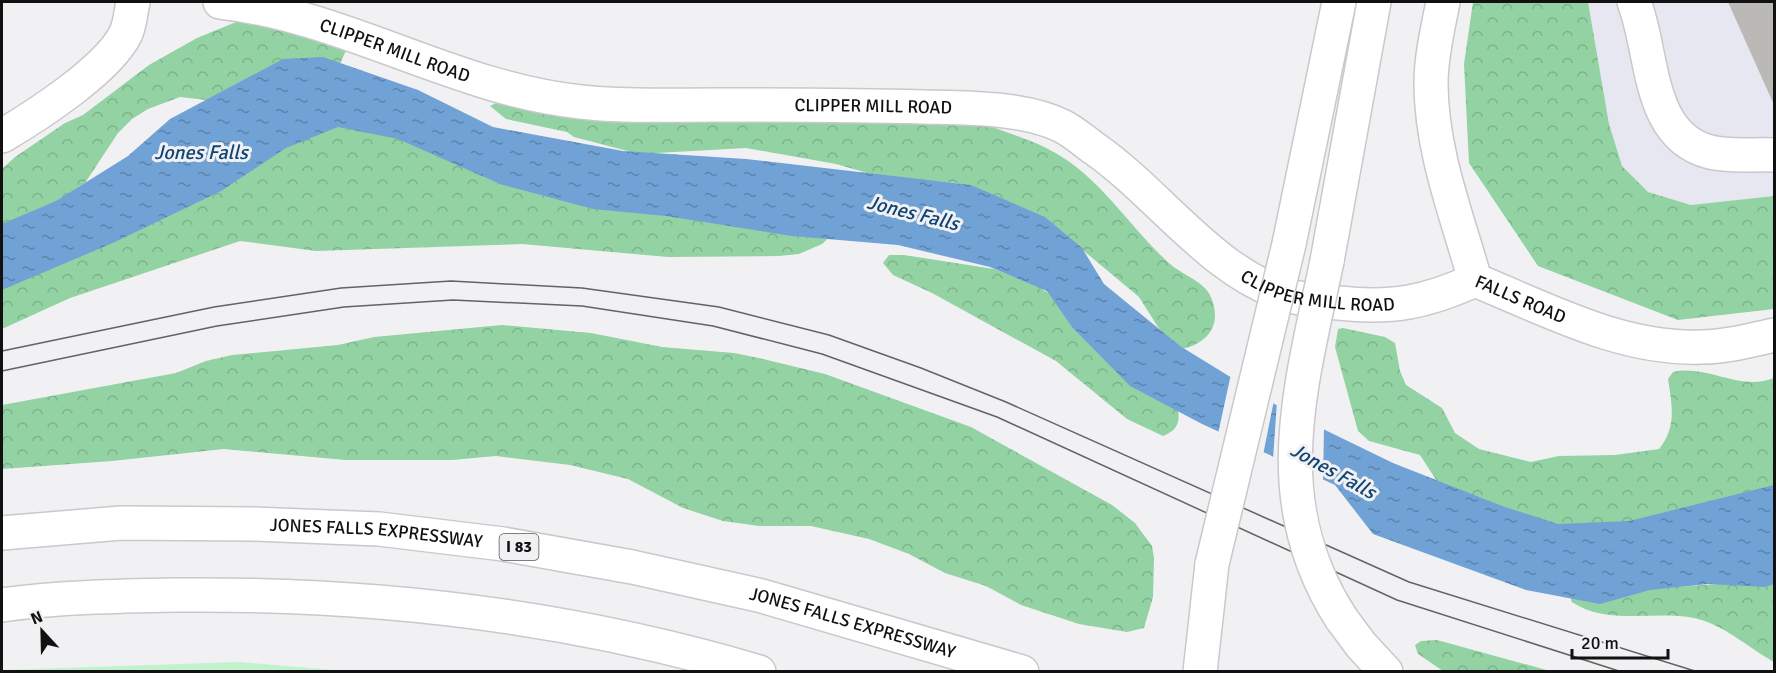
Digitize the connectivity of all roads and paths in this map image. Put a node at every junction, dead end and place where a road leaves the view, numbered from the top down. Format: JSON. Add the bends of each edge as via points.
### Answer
{"nodes":[{"id":1,"x":133,"y":2,"type":"edge"},
{"id":2,"x":220,"y":2,"type":"edge"},
{"id":3,"x":1339,"y":2,"type":"edge"},
{"id":4,"x":1374,"y":2,"type":"edge"},
{"id":5,"x":1443,"y":2,"type":"edge"},
{"id":6,"x":1634,"y":2,"type":"edge"},
{"id":7,"x":2,"y":136,"type":"edge"},
{"id":8,"x":1774,"y":154,"type":"edge"},
{"id":9,"x":1475,"y":280,"type":"junction"},
{"id":10,"x":1774,"y":335,"type":"edge"},
{"id":11,"x":2,"y":532,"type":"edge"},
{"id":12,"x":2,"y":605,"type":"edge"},
{"id":13,"x":759,"y":672,"type":"edge"},
{"id":14,"x":1022,"y":672,"type":"edge"},
{"id":15,"x":1200,"y":672,"type":"edge"},
{"id":16,"x":1386,"y":672,"type":"edge"}],
"edges":[{"from":1,"to":7,"type":"main road","via":[[126,33],[103,62]]},
{"from":2,"to":9,"type":"main road","name":"CLIPPER MILL ROAD","via":[[339,29],[444,69],[537,97],[631,105],[846,105],[1013,112],[1062,126],[1120,167],[1209,248],[1251,279],[1286,295],[1379,306],[1437,297]]},
{"from":3,"to":15,"type":"main road","bridge":true,"via":[[1289,244],[1212,564]]},
{"from":4,"to":16,"type":"main road","bridge":true,"via":[[1296,411],[1293,465],[1313,566],[1341,618]]},
{"from":5,"to":9,"type":"main road","name":"FALLS ROAD","via":[[1431,82],[1435,135]]},
{"from":6,"to":8,"type":"main road","via":[[1662,111],[1679,138],[1711,153]]},
{"from":9,"to":10,"type":"main road","name":"FALLS ROAD","via":[[1610,335],[1660,345],[1702,347]]},
{"from":11,"to":14,"type":"main road","name":"JONES FALLS EXPRESSWAY","number":"I 83","via":[[121,523],[253,524],[379,529],[503,544],[762,596]]},
{"from":12,"to":13,"type":"main road","via":[[128,596],[259,594],[376,601],[489,614],[612,636]]}]}
